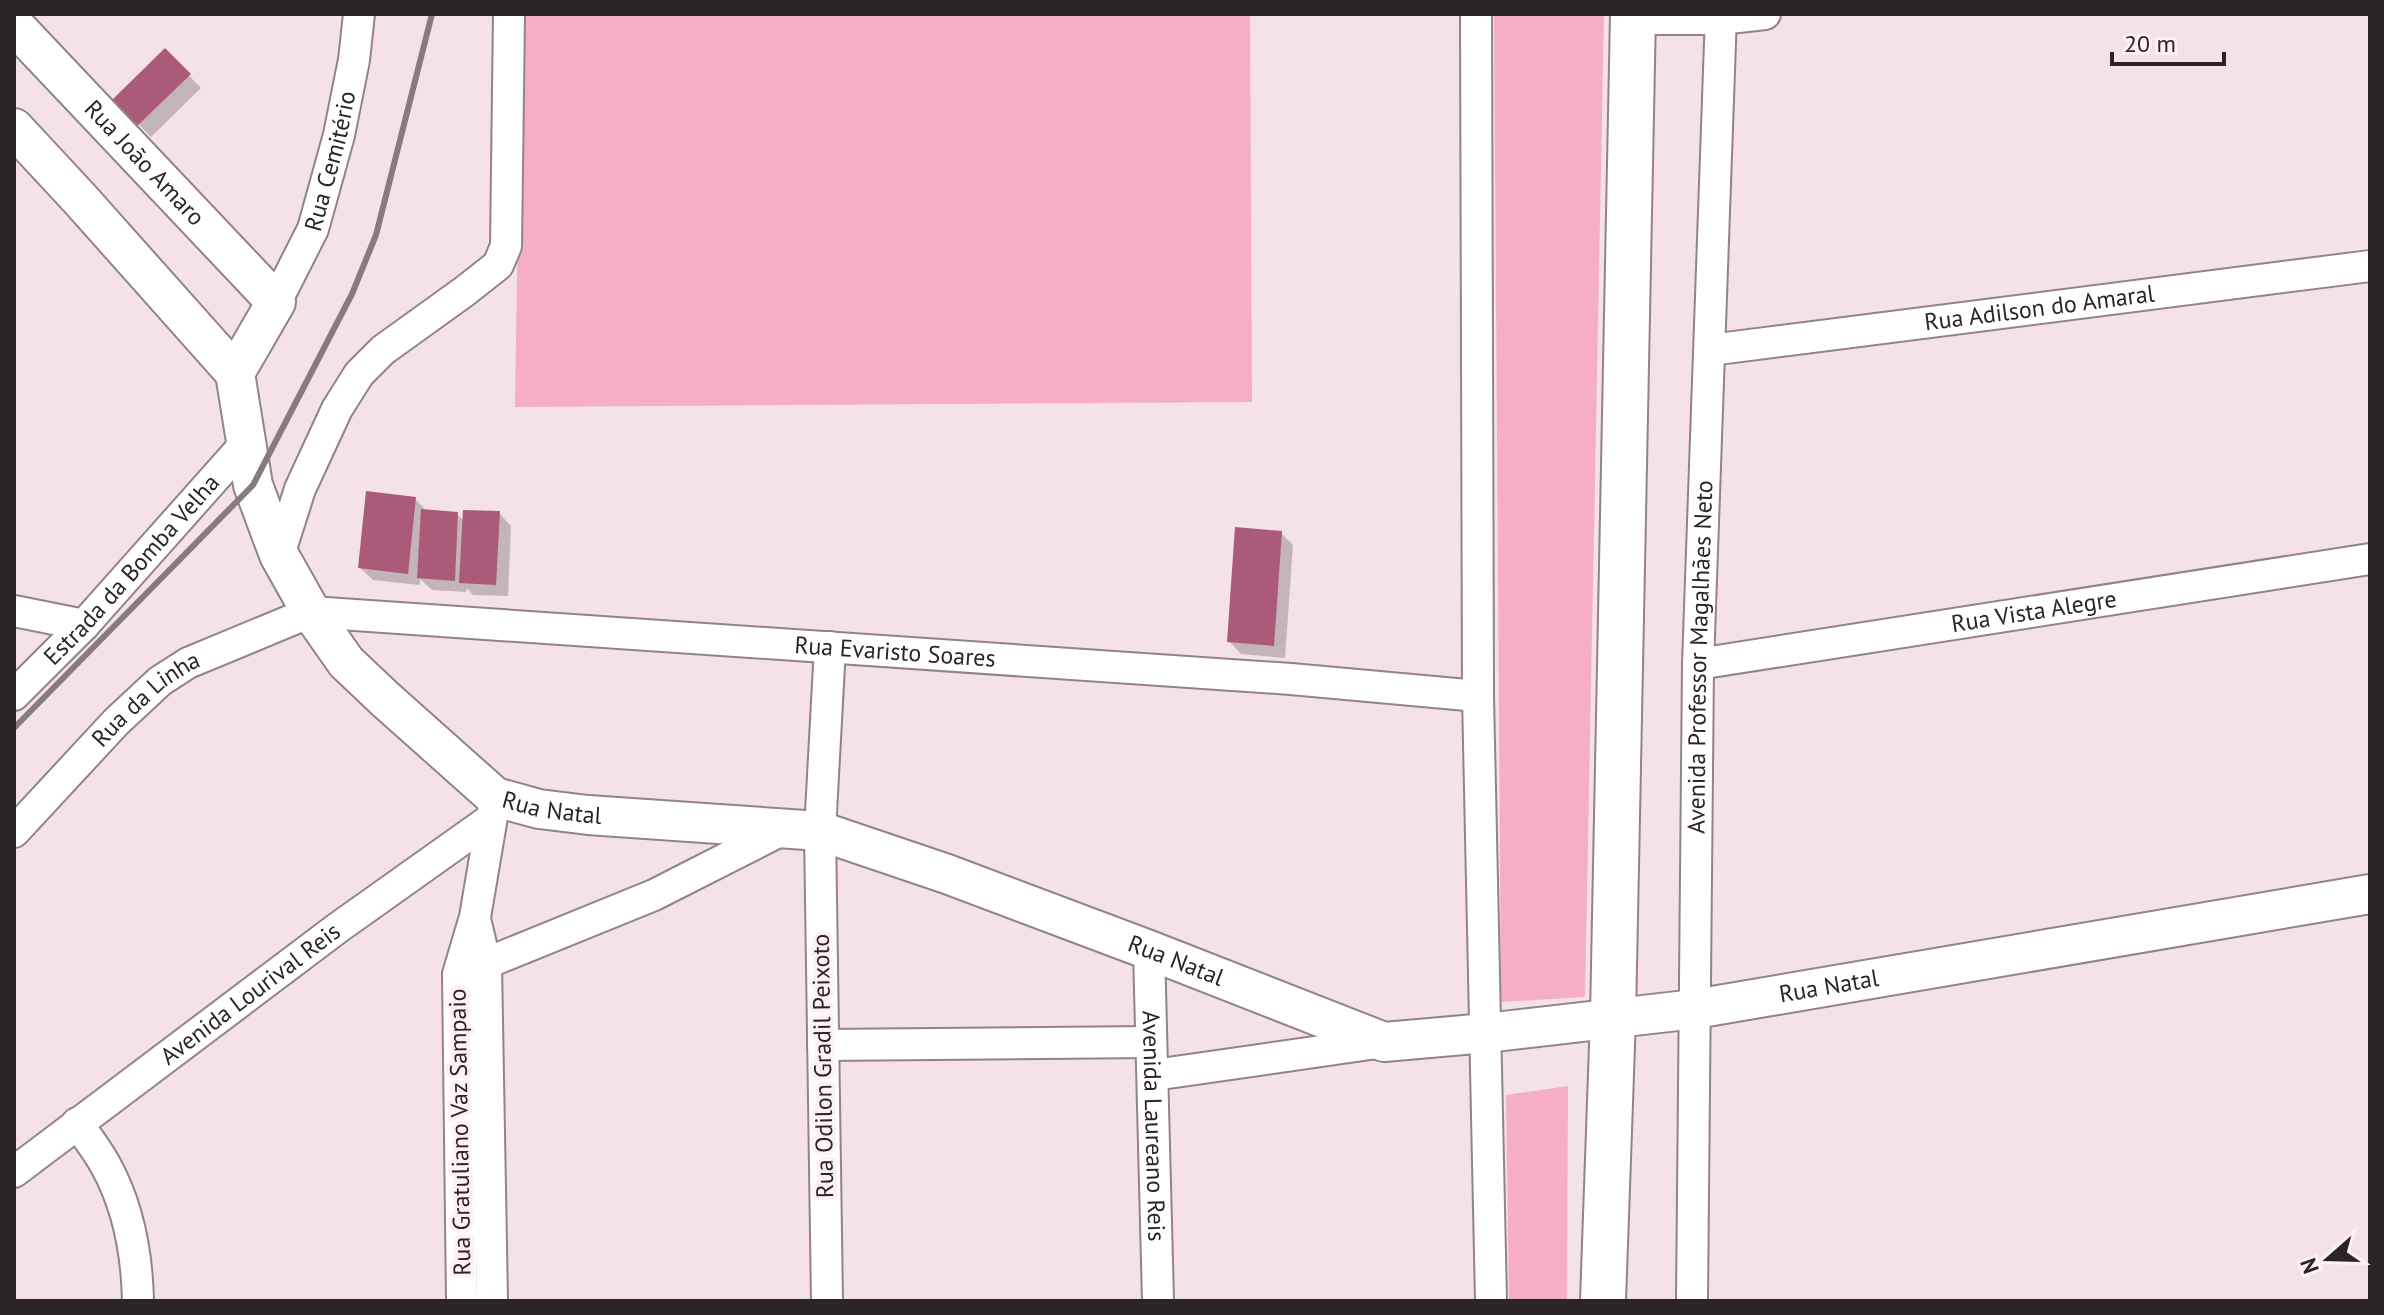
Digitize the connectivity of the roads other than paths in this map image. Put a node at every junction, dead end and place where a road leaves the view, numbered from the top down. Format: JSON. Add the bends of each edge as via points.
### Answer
{"nodes":[{"id":1,"x":359,"y":14,"type":"edge"},
{"id":2,"x":509,"y":14,"type":"edge"},
{"id":3,"x":1476,"y":14,"type":"edge"},
{"id":4,"x":1765,"y":14,"type":"edge"},
{"id":5,"x":1632,"y":16,"type":"edge"},
{"id":6,"x":1720,"y":16,"type":"edge"},
{"id":7,"x":14,"y":25,"type":"edge"},
{"id":8,"x":14,"y":128,"type":"edge"},
{"id":9,"x":2370,"y":266,"type":"edge"},
{"id":10,"x":276,"y":302,"type":"junction"},
{"id":11,"x":1710,"y":350,"type":"junction"},
{"id":12,"x":235,"y":373,"type":"junction"},
{"id":13,"x":246,"y":443,"type":"junction"},
{"id":14,"x":279,"y":555,"type":"junction"},
{"id":15,"x":2370,"y":559,"type":"edge"},
{"id":16,"x":14,"y":611,"type":"edge"},
{"id":17,"x":311,"y":612,"type":"junction"},
{"id":18,"x":84,"y":625,"type":"junction"},
{"id":19,"x":830,"y":647,"type":"junction"},
{"id":20,"x":1698,"y":664,"type":"junction"},
{"id":21,"x":14,"y":695,"type":"edge"},
{"id":22,"x":1478,"y":696,"type":"junction"},
{"id":23,"x":493,"y":808,"type":"junction"},
{"id":24,"x":782,"y":830,"type":"junction"},
{"id":25,"x":820,"y":831,"type":"junction"},
{"id":26,"x":14,"y":832,"type":"edge"},
{"id":27,"x":2370,"y":894,"type":"edge"},
{"id":28,"x":1149,"y":950,"type":"junction"},
{"id":29,"x":472,"y":970,"type":"junction"},
{"id":30,"x":1695,"y":1009,"type":"junction"},
{"id":31,"x":1613,"y":1017,"type":"junction"},
{"id":32,"x":1486,"y":1033,"type":"junction"},
{"id":33,"x":1151,"y":1042,"type":"junction"},
{"id":34,"x":1384,"y":1042,"type":"junction"},
{"id":35,"x":823,"y":1045,"type":"junction"},
{"id":36,"x":1154,"y":1075,"type":"junction"},
{"id":37,"x":77,"y":1123,"type":"junction"},
{"id":38,"x":14,"y":1172,"type":"edge"},
{"id":39,"x":138,"y":1301,"type":"edge"},
{"id":40,"x":462,"y":1301,"type":"edge"},
{"id":41,"x":492,"y":1301,"type":"edge"},
{"id":42,"x":827,"y":1301,"type":"edge"},
{"id":43,"x":1158,"y":1301,"type":"edge"},
{"id":44,"x":1491,"y":1301,"type":"edge"},
{"id":45,"x":1603,"y":1301,"type":"edge"},
{"id":46,"x":1692,"y":1301,"type":"edge"}],
"edges":[{"from":1,"to":10,"type":"street","name":"Rua Cemitério","via":[[339,135],[313,229]]},
{"from":2,"to":14,"type":"street","via":[[506,246],[498,265],[383,350],[359,374],[310,466]]},
{"from":3,"to":22,"type":"street"},
{"from":4,"to":6,"type":"street"},
{"from":5,"to":6,"type":"street"},
{"from":5,"to":31,"type":"main road"},
{"from":6,"to":11,"type":"street","name":"Avenida Professor Magalhães Neto"},
{"from":7,"to":10,"type":"street","name":"Rua João Amaro"},
{"from":8,"to":12,"type":"street"},
{"from":9,"to":11,"type":"street","name":"Rua Adilson do Amaral"},
{"from":10,"to":12,"type":"street"},
{"from":11,"to":20,"type":"street","name":"Avenida Professor Magalhães Neto"},
{"from":12,"to":13,"type":"street","name":"Rua Natal"},
{"from":13,"to":14,"type":"street","name":"Rua Natal","via":[[253,485]]},
{"from":13,"to":18,"type":"street","name":"Estrada da Bomba Velha"},
{"from":14,"to":17,"type":"street","name":"Rua Natal"},
{"from":15,"to":20,"type":"street","name":"Rua Vista Alegre"},
{"from":16,"to":18,"type":"street"},
{"from":17,"to":19,"type":"street","name":"Rua Evaristo Soares"},
{"from":17,"to":23,"type":"street","name":"Rua Natal","via":[[346,662]]},
{"from":17,"to":26,"type":"street","name":"Rua da Linha","via":[[188,663],[160,681]]},
{"from":18,"to":21,"type":"street","name":"Estrada da Bomba Velha"},
{"from":19,"to":22,"type":"street","name":"Rua Evaristo Soares"},
{"from":19,"to":25,"type":"street","name":"Rua Odilon Gradil Peixoto"},
{"from":20,"to":30,"type":"street","name":"Avenida Professor Magalhães Neto"},
{"from":22,"to":32,"type":"street"},
{"from":23,"to":24,"type":"street","name":"Rua Natal"},
{"from":23,"to":29,"type":"street","name":"Rua Gratuliano Vaz Sampaio"},
{"from":23,"to":37,"type":"street","name":"Avenida Lourival Reis"},
{"from":24,"to":25,"type":"street","name":"Rua Natal"},
{"from":24,"to":29,"type":"street","via":[[654,895]]},
{"from":25,"to":28,"type":"street","name":"Rua Natal"},
{"from":25,"to":35,"type":"street","name":"Rua Odilon Gradil Peixoto"},
{"from":27,"to":30,"type":"street","name":"Rua Natal"},
{"from":28,"to":33,"type":"street","name":"Avenida Laureano Reis"},
{"from":28,"to":34,"type":"street","name":"Rua Natal"},
{"from":29,"to":40,"type":"street","name":"Rua Gratuliano Vaz Sampaio"},
{"from":29,"to":41,"type":"street","name":"Rua Gratuliano Vaz Sampaio"},
{"from":30,"to":31,"type":"street","name":"Rua Natal"},
{"from":30,"to":46,"type":"street","name":"Avenida Professor Magalhães Neto"},
{"from":31,"to":32,"type":"street","name":"Rua Natal"},
{"from":31,"to":45,"type":"main road"},
{"from":32,"to":34,"type":"street","name":"Rua Natal"},
{"from":32,"to":44,"type":"street"},
{"from":33,"to":35,"type":"street"},
{"from":33,"to":36,"type":"street","name":"Avenida Laureano Reis"},
{"from":34,"to":36,"type":"street"},
{"from":35,"to":42,"type":"street","name":"Rua Odilon Gradil Peixoto"},
{"from":36,"to":43,"type":"street","name":"Avenida Laureano Reis"},
{"from":37,"to":38,"type":"street","name":"Avenida Lourival Reis"},
{"from":37,"to":39,"type":"street","via":[[119,1195],[132,1238]]}]}
